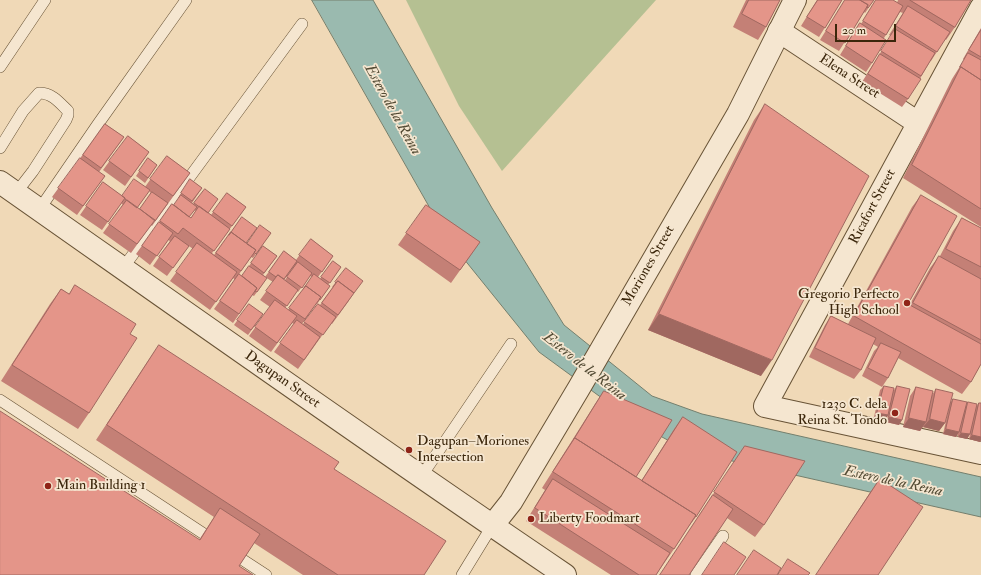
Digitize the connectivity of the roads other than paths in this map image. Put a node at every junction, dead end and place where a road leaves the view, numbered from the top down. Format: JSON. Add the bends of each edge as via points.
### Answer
{"nodes":[{"id":1,"x":45,"y":0,"type":"edge"},
{"id":2,"x":186,"y":0,"type":"edge"},
{"id":3,"x":795,"y":0,"type":"edge"},
{"id":4,"x":981,"y":8,"type":"edge"},
{"id":5,"x":302,"y":24,"type":"dead end"},
{"id":6,"x":779,"y":31,"type":"junction"},
{"id":7,"x":0,"y":67,"type":"edge"},
{"id":8,"x":918,"y":123,"type":"junction"},
{"id":9,"x":0,"y":148,"type":"edge"},
{"id":10,"x":8,"y":188,"type":"edge"},
{"id":11,"x":39,"y":210,"type":"junction"},
{"id":12,"x":123,"y":268,"type":"junction"},
{"id":13,"x":511,"y":344,"type":"dead end"},
{"id":14,"x":0,"y":400,"type":"edge"},
{"id":15,"x":981,"y":453,"type":"edge"},
{"id":16,"x":421,"y":477,"type":"junction"},
{"id":17,"x":492,"y":526,"type":"junction"},
{"id":18,"x":204,"y":534,"type":"edge"},
{"id":19,"x":723,"y":536,"type":"edge"},
{"id":20,"x":243,"y":560,"type":"edge"},
{"id":21,"x":266,"y":575,"type":"edge"},
{"id":22,"x":462,"y":575,"type":"edge"},
{"id":23,"x":565,"y":575,"type":"edge"},
{"id":24,"x":696,"y":575,"type":"edge"}],
"edges":[{"from":1,"to":7,"type":"lane"},
{"from":2,"to":11,"type":"lane"},
{"from":3,"to":6,"type":"street","name":"Moriones Street"},
{"from":4,"to":8,"type":"street","name":"Ricafort Street"},
{"from":5,"to":12,"type":"lane"},
{"from":6,"to":8,"type":"street","name":"Elena Street"},
{"from":6,"to":17,"type":"street","name":"Moriones Street","via":[[738,114],[511,502]]},
{"from":8,"to":15,"type":"street","name":"Ricafort Street","via":[[765,406]]},
{"from":9,"to":10,"type":"lane","via":[[39,93],[47,93],[68,111],[66,120],[33,171]]},
{"from":10,"to":11,"type":"street","name":"Dagupan Street"},
{"from":11,"to":12,"type":"street","name":"Dagupan Street"},
{"from":12,"to":16,"type":"street","name":"Dagupan Street"},
{"from":13,"to":16,"type":"lane"},
{"from":14,"to":18,"type":"lane"},
{"from":16,"to":17,"type":"street","name":"Dagupan Street"},
{"from":17,"to":22,"type":"lane"},
{"from":17,"to":23,"type":"street","name":"Dagupan Street"},
{"from":19,"to":24,"type":"lane"},
{"from":20,"to":21,"type":"lane"}]}
